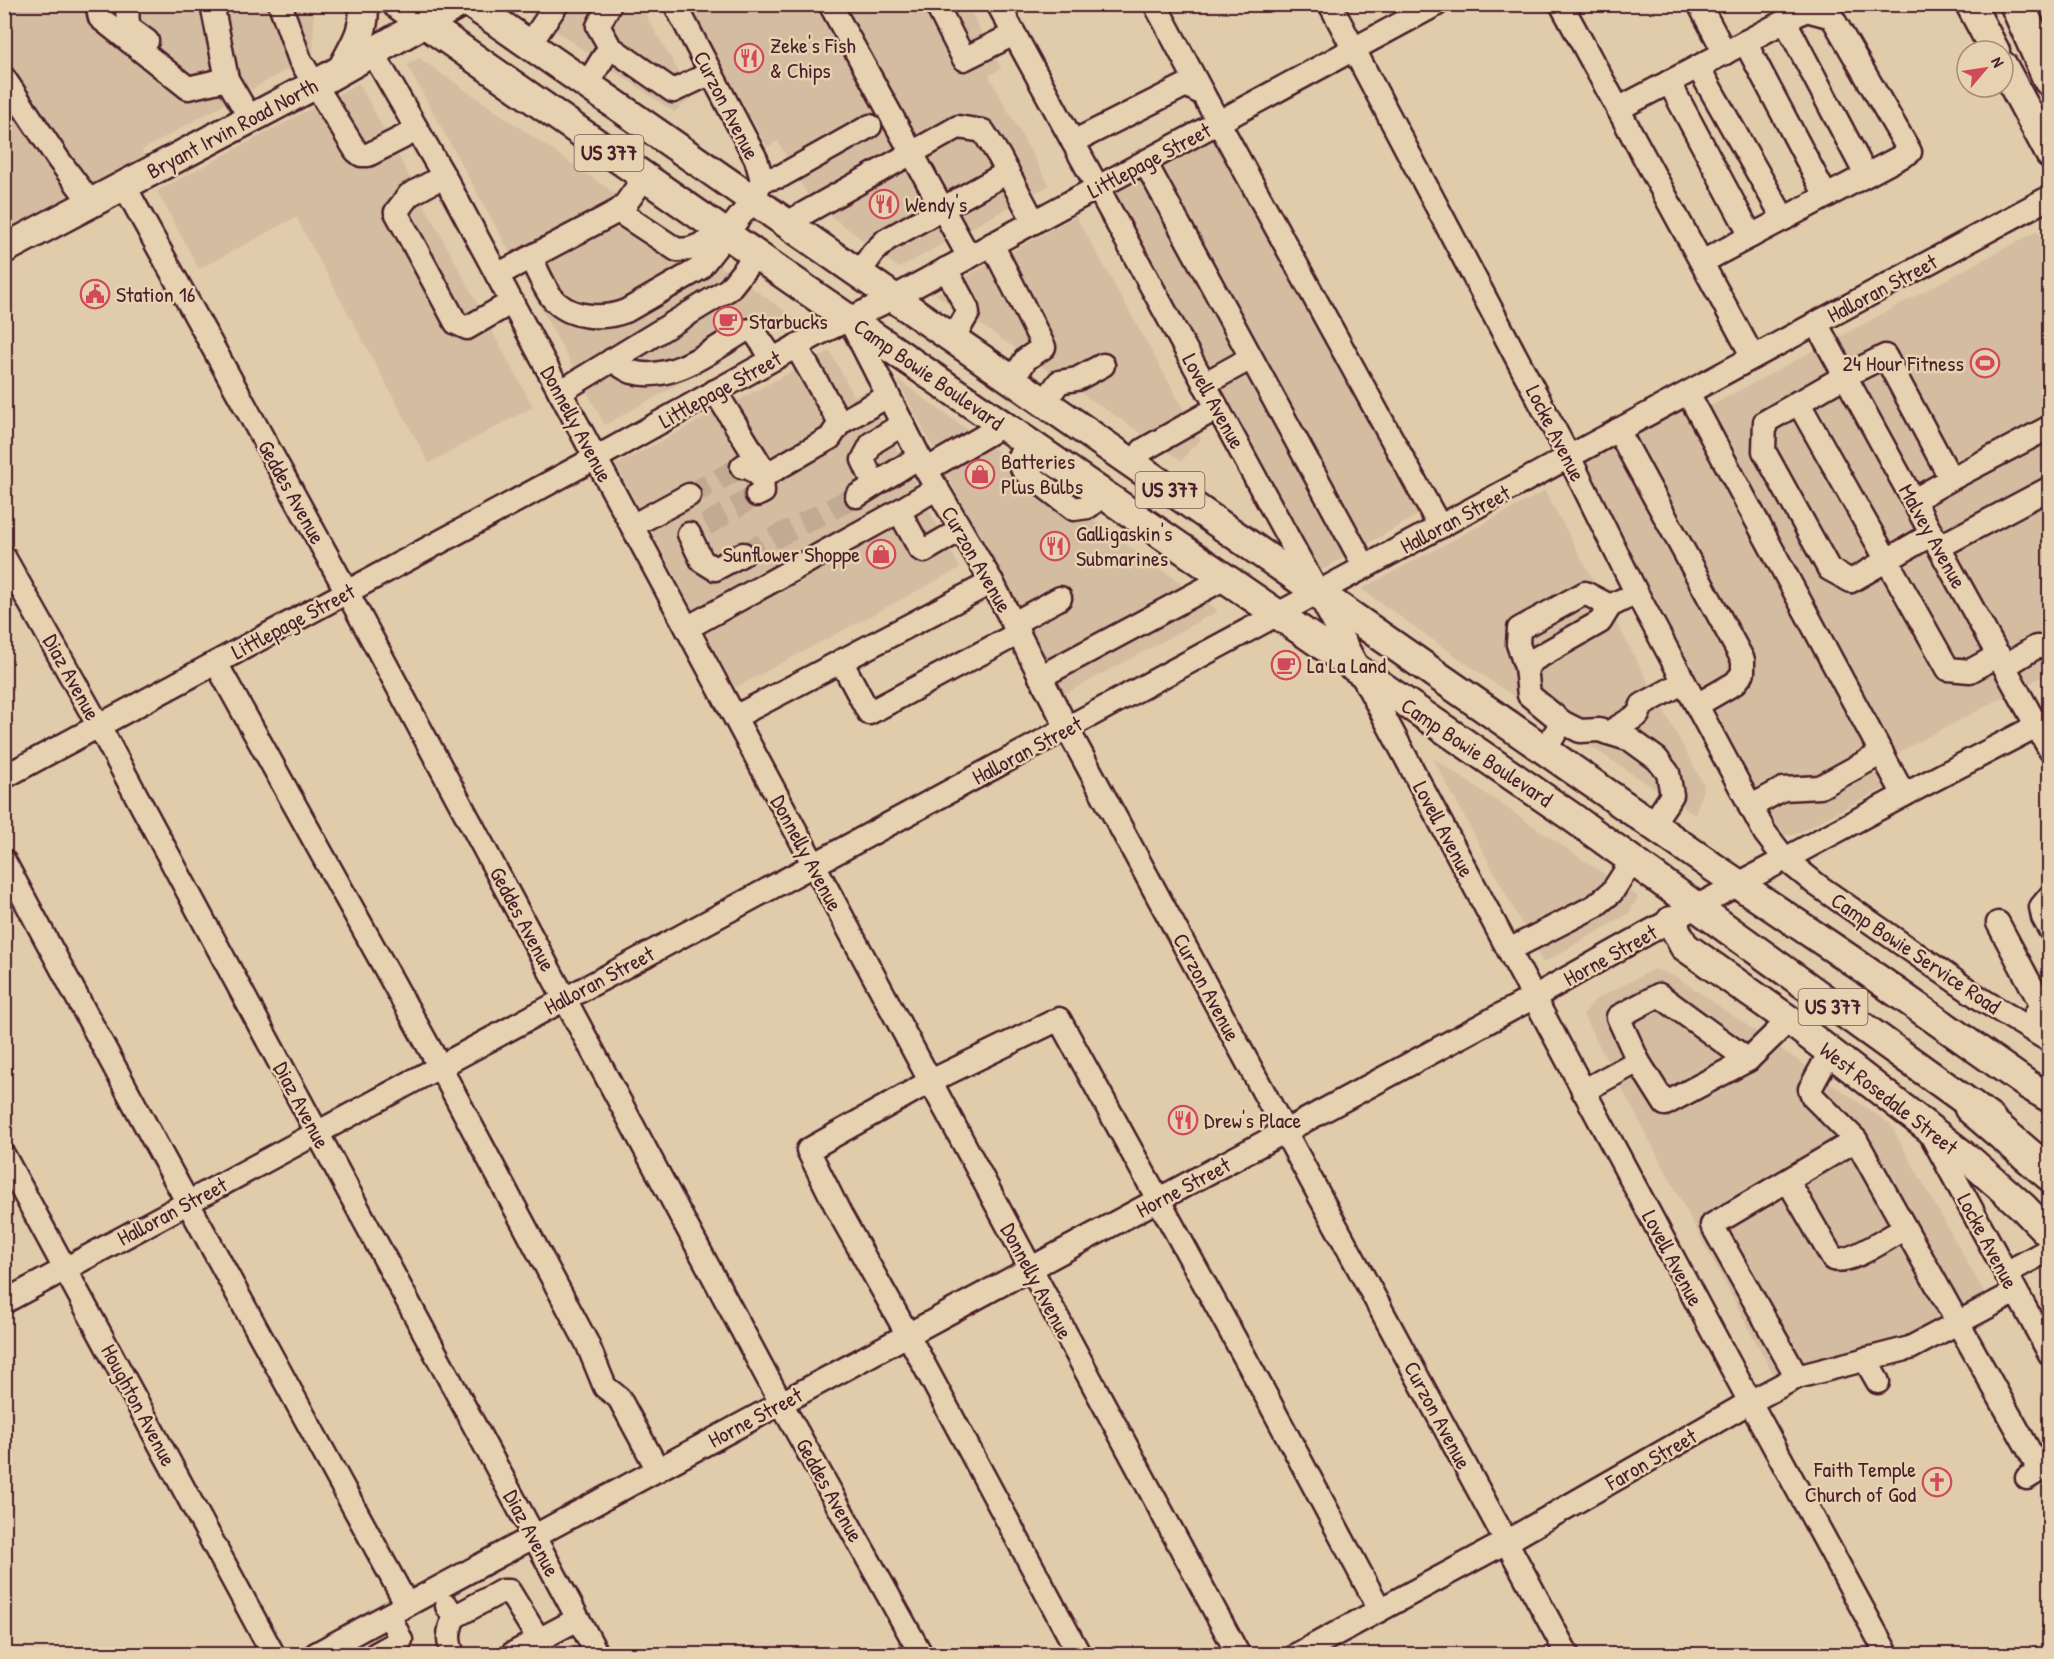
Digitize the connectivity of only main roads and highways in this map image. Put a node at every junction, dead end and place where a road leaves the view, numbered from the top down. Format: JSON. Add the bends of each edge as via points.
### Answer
{"nodes":[{"id":1,"x":363,"y":4,"type":"edge"},
{"id":2,"x":398,"y":4,"type":"edge"},
{"id":3,"x":458,"y":4,"type":"edge"},
{"id":4,"x":471,"y":4,"type":"edge"},
{"id":5,"x":1970,"y":4,"type":"edge"},
{"id":6,"x":2018,"y":4,"type":"edge"},
{"id":7,"x":424,"y":23,"type":"junction"},
{"id":8,"x":1989,"y":39,"type":"edge"},
{"id":9,"x":342,"y":69,"type":"junction"},
{"id":10,"x":2049,"y":79,"type":"edge"},
{"id":11,"x":2015,"y":89,"type":"edge"},
{"id":12,"x":2049,"y":154,"type":"edge"},
{"id":13,"x":4,"y":249,"type":"edge"},
{"id":14,"x":1671,"y":921,"type":"road end"},
{"id":15,"x":2049,"y":1098,"type":"edge"},
{"id":16,"x":1971,"y":1107,"type":"junction"},
{"id":17,"x":2049,"y":1156,"type":"edge"},
{"id":18,"x":2049,"y":1174,"type":"edge"},
{"id":19,"x":2049,"y":1235,"type":"edge"}],
"edges":[{"from":1,"to":9,"type":"main road","via":[[360,35]]},
{"from":2,"to":7,"type":"main road","name":"Camp Bowie Boulevard","number":"US 377"},
{"from":3,"to":7,"type":"main road","name":"Bryant Irvin Road North"},
{"from":4,"to":15,"type":"main road","name":"Camp Bowie Boulevard","number":"US 377","via":[[587,84],[757,190],[785,224]]},
{"from":5,"to":8,"type":"main road"},
{"from":6,"to":10,"type":"highway"},
{"from":7,"to":9,"type":"main road","name":"Bryant Irvin Road North"},
{"from":7,"to":16,"type":"main road","name":"Camp Bowie Boulevard","number":"US 377","via":[[1569,815]]},
{"from":9,"to":13,"type":"main road","name":"Bryant Irvin Road North"},
{"from":11,"to":12,"type":"main road"},
{"from":14,"to":19,"type":"main road","name":"West Rosedale Street","via":[[1684,946],[1790,1020],[1971,1161]]},
{"from":16,"to":17,"type":"main road","name":"Camp Bowie Boulevard"},
{"from":16,"to":18,"type":"highway","number":"US 377"}]}
